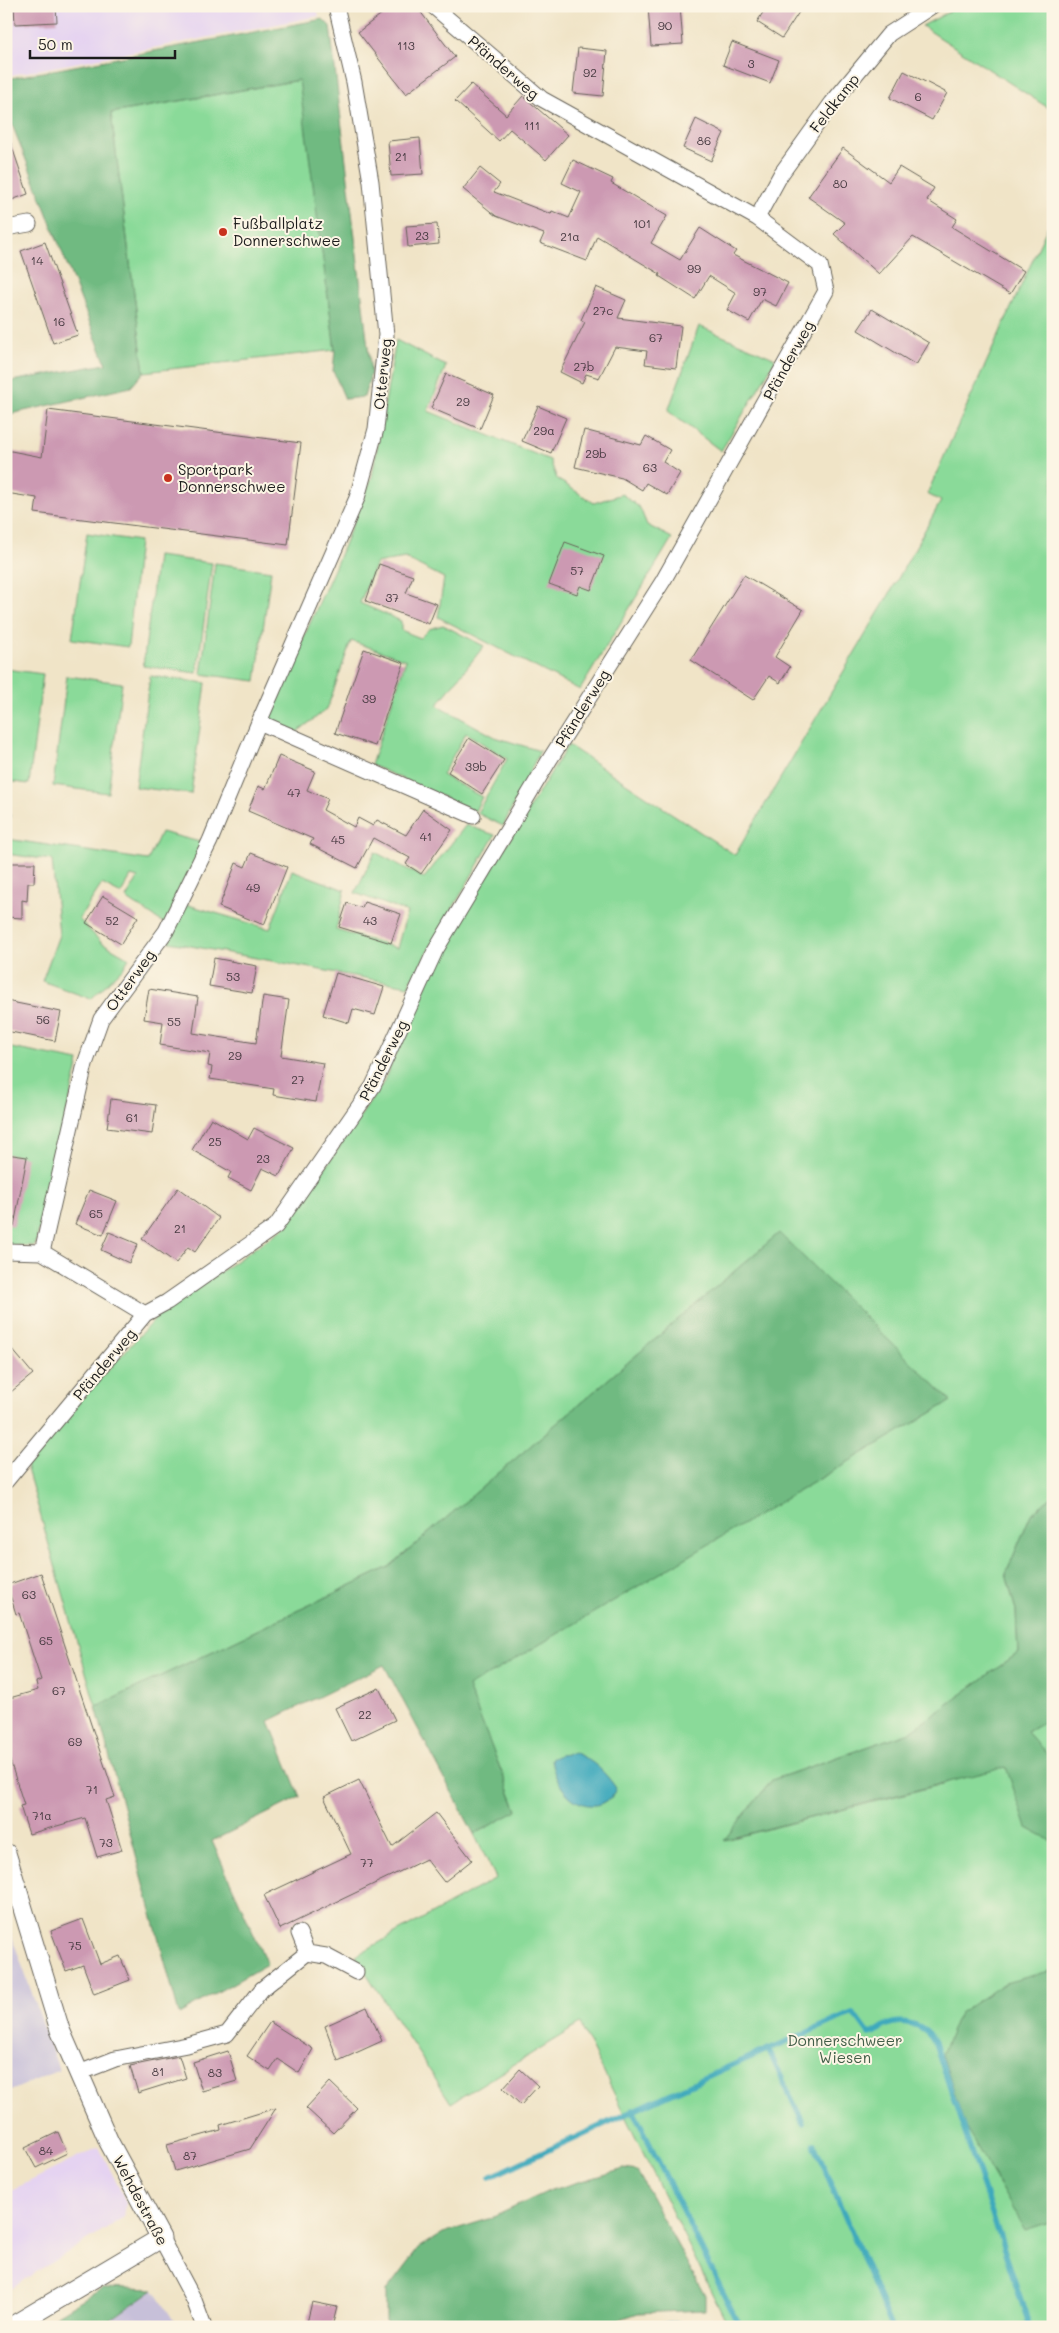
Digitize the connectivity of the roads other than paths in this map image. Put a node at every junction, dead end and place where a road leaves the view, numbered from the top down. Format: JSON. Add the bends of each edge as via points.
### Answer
{"nodes":[{"id":1,"x":336,"y":6,"type":"edge"},
{"id":2,"x":433,"y":6,"type":"edge"},
{"id":3,"x":932,"y":6,"type":"edge"},
{"id":4,"x":757,"y":218,"type":"junction"},
{"id":5,"x":28,"y":224,"type":"dead end"},
{"id":6,"x":6,"y":228,"type":"edge"},
{"id":7,"x":259,"y":722,"type":"junction"},
{"id":8,"x":473,"y":816,"type":"dead end"},
{"id":9,"x":6,"y":1251,"type":"edge"},
{"id":10,"x":42,"y":1252,"type":"junction"},
{"id":11,"x":145,"y":1314,"type":"junction"},
{"id":12,"x":6,"y":1481,"type":"edge"},
{"id":13,"x":6,"y":1853,"type":"edge"},
{"id":14,"x":299,"y":1933,"type":"dead end"},
{"id":15,"x":307,"y":1953,"type":"junction"},
{"id":16,"x":356,"y":1972,"type":"dead end"},
{"id":17,"x":79,"y":2073,"type":"junction"},
{"id":18,"x":161,"y":2238,"type":"junction"},
{"id":19,"x":11,"y":2327,"type":"edge"},
{"id":20,"x":204,"y":2327,"type":"edge"}],
"edges":[{"from":1,"to":7,"type":"street","name":"Otterweg","via":[[354,82],[370,182],[386,335],[376,429],[357,498]]},
{"from":2,"to":4,"type":"street","name":"Pfänderweg","via":[[542,99]]},
{"from":3,"to":4,"type":"street","name":"Feldkamp","via":[[889,34],[832,102],[781,174]]},
{"from":4,"to":11,"type":"street","name":"Pfänderweg","via":[[820,265],[826,291],[663,580],[550,759],[435,952],[373,1086],[276,1226]]},
{"from":5,"to":6,"type":"street"},
{"from":7,"to":8,"type":"street"},
{"from":7,"to":10,"type":"street","name":"Otterweg","via":[[210,840],[166,931],[101,1019],[86,1064]]},
{"from":9,"to":10,"type":"street"},
{"from":10,"to":11,"type":"street"},
{"from":11,"to":12,"type":"street","name":"Pfänderweg"},
{"from":13,"to":17,"type":"street","name":"Wehdestraße","via":[[60,2030]]},
{"from":14,"to":15,"type":"street"},
{"from":15,"to":16,"type":"street","via":[[326,1956]]},
{"from":15,"to":17,"type":"street","via":[[262,1989],[227,2034],[115,2059]]},
{"from":17,"to":18,"type":"street","name":"Wehdestraße","via":[[109,2142]]},
{"from":18,"to":19,"type":"street"},
{"from":18,"to":20,"type":"street","name":"Wehdestraße","via":[[194,2300]]}]}
